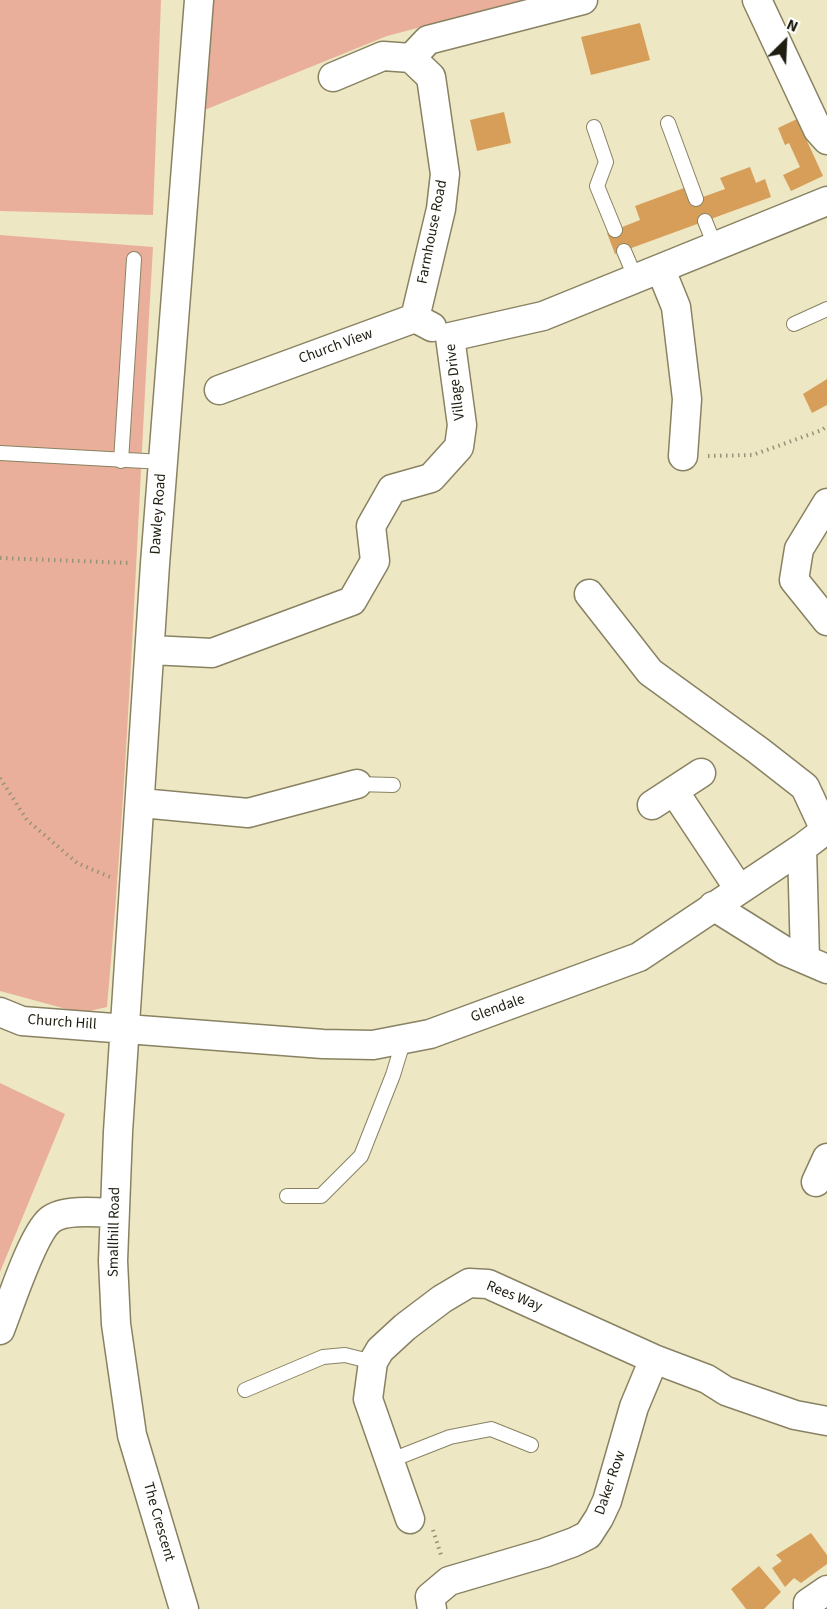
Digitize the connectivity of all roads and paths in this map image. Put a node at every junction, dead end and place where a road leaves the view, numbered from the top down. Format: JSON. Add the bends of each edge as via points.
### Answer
{"nodes":[{"id":1,"x":199,"y":0,"type":"edge"},
{"id":2,"x":583,"y":0,"type":"edge"},
{"id":3,"x":757,"y":0,"type":"edge"},
{"id":4,"x":411,"y":58,"type":"junction"},
{"id":5,"x":333,"y":77,"type":"dead end"},
{"id":6,"x":668,"y":123,"type":"dead end"},
{"id":7,"x":594,"y":127,"type":"dead end"},
{"id":8,"x":827,"y":140,"type":"edge"},
{"id":9,"x":696,"y":199,"type":"dead end"},
{"id":10,"x":827,"y":201,"type":"edge"},
{"id":11,"x":615,"y":230,"type":"dead end"},
{"id":12,"x":624,"y":251,"type":"dead end"},
{"id":13,"x":134,"y":259,"type":"dead end"},
{"id":14,"x":648,"y":275,"type":"junction"},
{"id":15,"x":827,"y":309,"type":"edge"},
{"id":16,"x":415,"y":318,"type":"junction"},
{"id":17,"x":794,"y":324,"type":"dead end"},
{"id":18,"x":450,"y":337,"type":"junction"},
{"id":19,"x":219,"y":390,"type":"dead end"},
{"id":20,"x":827,"y":426,"type":"edge"},
{"id":21,"x":0,"y":453,"type":"edge"},
{"id":22,"x":683,"y":456,"type":"joint"},
{"id":23,"x":121,"y":461,"type":"junction"},
{"id":24,"x":163,"y":462,"type":"junction"},
{"id":25,"x":827,"y":504,"type":"edge"},
{"id":26,"x":0,"y":558,"type":"edge"},
{"id":27,"x":155,"y":564,"type":"junction"},
{"id":28,"x":589,"y":594,"type":"dead end"},
{"id":29,"x":827,"y":621,"type":"edge"},
{"id":30,"x":151,"y":650,"type":"junction"},
{"id":31,"x":701,"y":773,"type":"dead end"},
{"id":32,"x":0,"y":778,"type":"edge"},
{"id":33,"x":357,"y":784,"type":"joint"},
{"id":34,"x":393,"y":785,"type":"dead end"},
{"id":35,"x":141,"y":803,"type":"junction"},
{"id":36,"x":826,"y":829,"type":"edge"},
{"id":37,"x":802,"y":848,"type":"junction"},
{"id":38,"x":135,"y":888,"type":"junction"},
{"id":39,"x":739,"y":889,"type":"junction"},
{"id":40,"x":713,"y":906,"type":"junction"},
{"id":41,"x":816,"y":964,"type":"edge"},
{"id":42,"x":0,"y":1012,"type":"edge"},
{"id":43,"x":126,"y":1028,"type":"junction"},
{"id":44,"x":404,"y":1039,"type":"junction"},
{"id":45,"x":287,"y":1196,"type":"dead end"},
{"id":46,"x":114,"y":1213,"type":"junction"},
{"id":47,"x":0,"y":1330,"type":"edge"},
{"id":48,"x":654,"y":1359,"type":"junction"},
{"id":49,"x":373,"y":1362,"type":"junction"},
{"id":50,"x":245,"y":1390,"type":"dead end"},
{"id":51,"x":827,"y":1421,"type":"edge"},
{"id":52,"x":132,"y":1436,"type":"joint"},
{"id":53,"x":531,"y":1445,"type":"dead end"},
{"id":54,"x":389,"y":1461,"type":"junction"},
{"id":55,"x":410,"y":1520,"type":"joint"},
{"id":56,"x":449,"y":1581,"type":"junction"},
{"id":57,"x":184,"y":1609,"type":"edge"},
{"id":58,"x":432,"y":1609,"type":"edge"}],
"edges":[{"from":1,"to":24,"type":"street","name":"Dawley Road"},
{"from":2,"to":4,"type":"street","via":[[428,40]]},
{"from":3,"to":8,"type":"street","via":[[818,130]]},
{"from":4,"to":5,"type":"street","via":[[383,56]]},
{"from":4,"to":16,"type":"street","name":"Farmhouse Road","via":[[430,77],[445,174],[441,208]]},
{"from":6,"to":9,"type":"lane"},
{"from":7,"to":11,"type":"lane","via":[[606,162],[597,186]]},
{"from":10,"to":14,"type":"street","name":"Village Drive","via":[[710,234]]},
{"from":12,"to":14,"type":"lane"},
{"from":13,"to":23,"type":"lane"},
{"from":14,"to":18,"type":"street","name":"Village Drive","via":[[543,316]]},
{"from":14,"to":22,"type":"street","via":[[676,307],[687,399]]},
{"from":15,"to":17,"type":"lane"},
{"from":16,"to":18,"type":"street"},
{"from":16,"to":19,"type":"street","name":"Church View"},
{"from":18,"to":30,"type":"street","name":"Village Drive","via":[[462,425],[459,447],[431,478],[392,489],[371,526],[375,561],[352,601],[212,653]]},
{"from":20,"to":22,"type":"path","via":[[753,455]]},
{"from":21,"to":23,"type":"lane"},
{"from":23,"to":24,"type":"lane"},
{"from":24,"to":27,"type":"street","name":"Dawley Road"},
{"from":25,"to":29,"type":"street","via":[[799,549],[794,580]]},
{"from":26,"to":27,"type":"path"},
{"from":27,"to":30,"type":"street","name":"Dawley Road"},
{"from":28,"to":36,"type":"street","via":[[650,672],[805,787]]},
{"from":30,"to":35,"type":"street","name":"Dawley Road"},
{"from":31,"to":39,"type":"street","via":[[663,798]]},
{"from":32,"to":38,"type":"path","via":[[27,820],[77,863]]},
{"from":33,"to":34,"type":"lane"},
{"from":33,"to":35,"type":"street","via":[[248,813]]},
{"from":35,"to":38,"type":"street","name":"Dawley Road"},
{"from":36,"to":37,"type":"street","name":"Glendale"},
{"from":37,"to":39,"type":"street","name":"Glendale"},
{"from":37,"to":41,"type":"street"},
{"from":38,"to":43,"type":"street","name":"Dawley Road"},
{"from":39,"to":40,"type":"street","name":"Glendale"},
{"from":40,"to":41,"type":"street","via":[[785,951]]},
{"from":40,"to":44,"type":"street","name":"Glendale","via":[[639,957],[430,1034]]},
{"from":42,"to":43,"type":"street","name":"Church Hill","via":[[21,1021]]},
{"from":43,"to":44,"type":"street","name":"Glendale","via":[[323,1044],[372,1045]]},
{"from":43,"to":46,"type":"street","name":"Smallhill Road"},
{"from":44,"to":45,"type":"lane","via":[[361,1156],[321,1196]]},
{"from":46,"to":47,"type":"street","via":[[77,1212],[51,1219],[35,1241]]},
{"from":46,"to":52,"type":"street","name":"Smallhill Road","via":[[116,1324]]},
{"from":48,"to":49,"type":"street","name":"Rees Way","via":[[488,1284],[469,1282],[405,1327]]},
{"from":48,"to":51,"type":"street","name":"Rees Way","via":[[707,1379],[726,1391],[795,1415]]},
{"from":48,"to":56,"type":"street","name":"Daker Row","via":[[634,1407],[607,1501],[588,1535],[544,1553]]},
{"from":49,"to":50,"type":"lane","via":[[345,1356],[323,1357]]},
{"from":49,"to":54,"type":"street","via":[[368,1400]]},
{"from":52,"to":57,"type":"street","name":"The Crescent"},
{"from":53,"to":54,"type":"lane","via":[[491,1429],[450,1437]]},
{"from":54,"to":55,"type":"street"},
{"from":55,"to":56,"type":"path","via":[[432,1527]]},
{"from":56,"to":58,"type":"street","via":[[430,1597]]}]}
